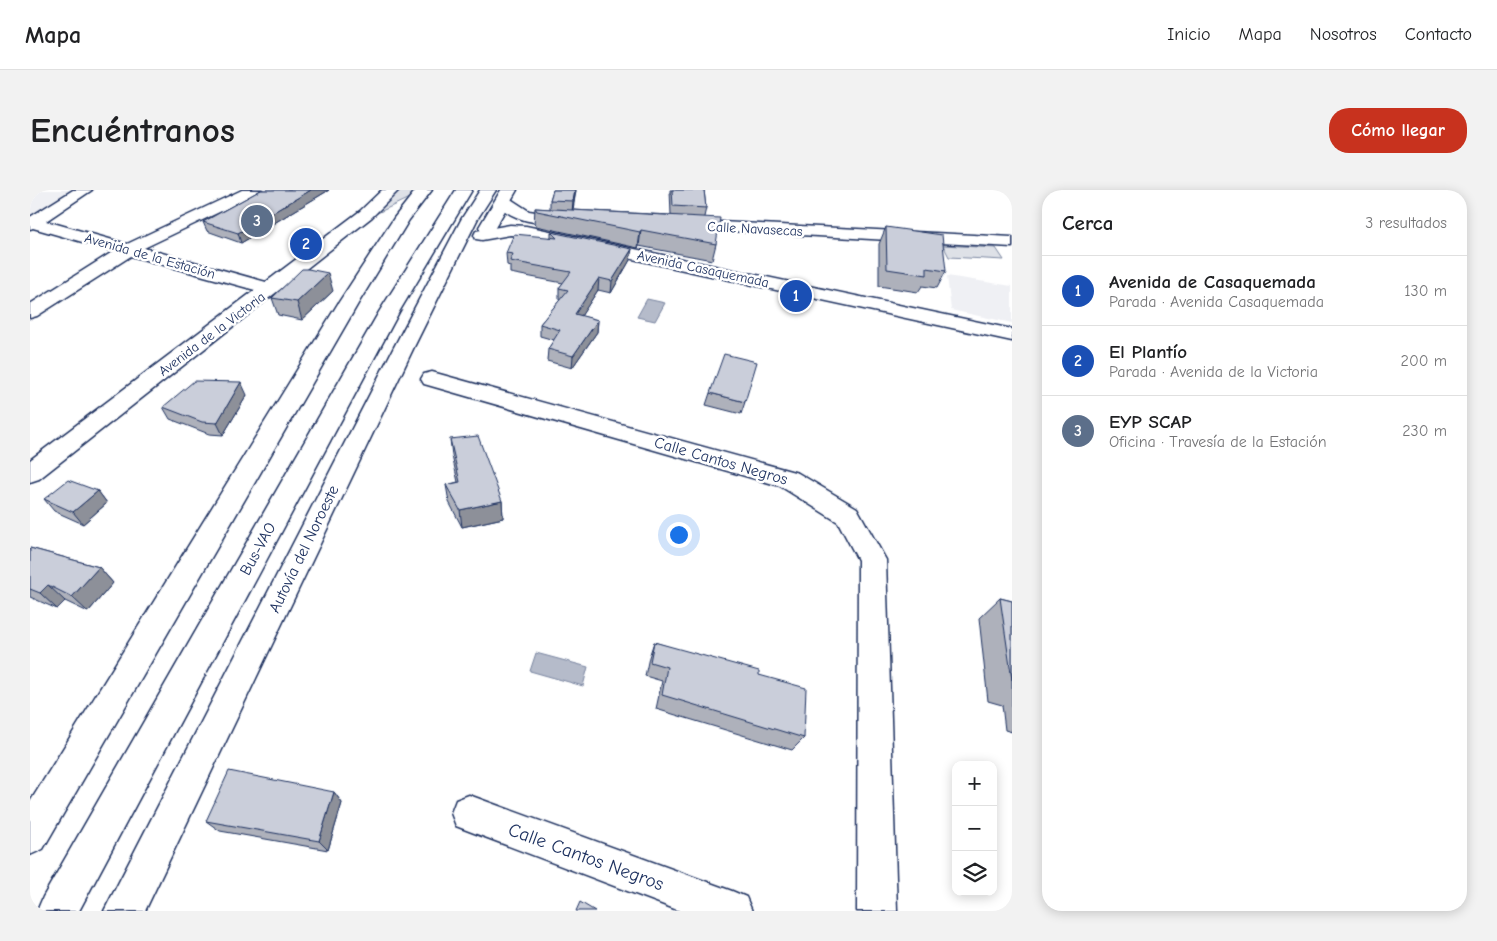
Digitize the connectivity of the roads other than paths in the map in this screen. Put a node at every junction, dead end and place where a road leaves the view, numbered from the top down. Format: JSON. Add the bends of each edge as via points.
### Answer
{"nodes":[{"id":1,"x":84,"y":190,"type":"edge"},
{"id":2,"x":254,"y":190,"type":"edge"},
{"id":3,"x":390,"y":190,"type":"edge"},
{"id":4,"x":424,"y":190,"type":"edge"},
{"id":5,"x":446,"y":190,"type":"edge"},
{"id":6,"x":464,"y":190,"type":"edge"},
{"id":7,"x":488,"y":190,"type":"edge"},
{"id":8,"x":506,"y":195,"type":"edge"},
{"id":9,"x":566,"y":219,"type":"edge"},
{"id":10,"x":31,"y":223,"type":"edge"},
{"id":11,"x":531,"y":224,"type":"junction"},
{"id":12,"x":665,"y":224,"type":"edge"},
{"id":13,"x":482,"y":235,"type":"junction"},
{"id":14,"x":1012,"y":242,"type":"edge"},
{"id":15,"x":129,"y":249,"type":"junction"},
{"id":16,"x":270,"y":290,"type":"junction"},
{"id":17,"x":30,"y":312,"type":"edge"},
{"id":18,"x":1012,"y":335,"type":"edge"},
{"id":19,"x":403,"y":349,"type":"junction"},
{"id":20,"x":432,"y":379,"type":"dead end"},
{"id":21,"x":30,"y":473,"type":"edge"},
{"id":22,"x":469,"y":813,"type":"dead end"},
{"id":23,"x":30,"y":836,"type":"edge"},
{"id":24,"x":55,"y":911,"type":"edge"},
{"id":25,"x":124,"y":911,"type":"edge"},
{"id":26,"x":732,"y":911,"type":"edge"},
{"id":27,"x":878,"y":911,"type":"edge"}],
"edges":[{"from":1,"to":10,"type":"main road"},
{"from":2,"to":15,"type":"main road"},
{"from":3,"to":16,"type":"main road","name":"Avenida de la Victoria","via":[[366,214]]},
{"from":4,"to":23,"type":"main road","via":[[402,218],[349,302]]},
{"from":5,"to":24,"type":"main road","via":[[375,301],[197,620]]},
{"from":6,"to":24,"type":"main road","name":"Bus-VAO","via":[[389,312]]},
{"from":7,"to":19,"type":"main road","name":"Autovía del Noroeste","via":[[470,218]]},
{"from":8,"to":11,"type":"main road","via":[[514,212]]},
{"from":8,"to":13,"type":"main road"},
{"from":9,"to":11,"type":"main road"},
{"from":10,"to":15,"type":"main road","name":"Avenida de la Estación"},
{"from":11,"to":13,"type":"main road","name":"Avenida Casaquemada"},
{"from":11,"to":18,"type":"main road","name":"Avenida Casaquemada"},
{"from":12,"to":14,"type":"main road","name":"Calle Navasecas"},
{"from":13,"to":19,"type":"main road","via":[[421,342]]},
{"from":15,"to":16,"type":"main road","name":"Avenida de la Estación"},
{"from":15,"to":17,"type":"main road"},
{"from":16,"to":21,"type":"main road","name":"Avenida de la Victoria"},
{"from":19,"to":25,"type":"main road","name":"Autovía del Noroeste"},
{"from":20,"to":27,"type":"main road","name":"Calle Cantos Negros","via":[[789,479],[848,515],[872,560]]},
{"from":22,"to":26,"type":"main road","name":"Calle Cantos Negros"}]}
